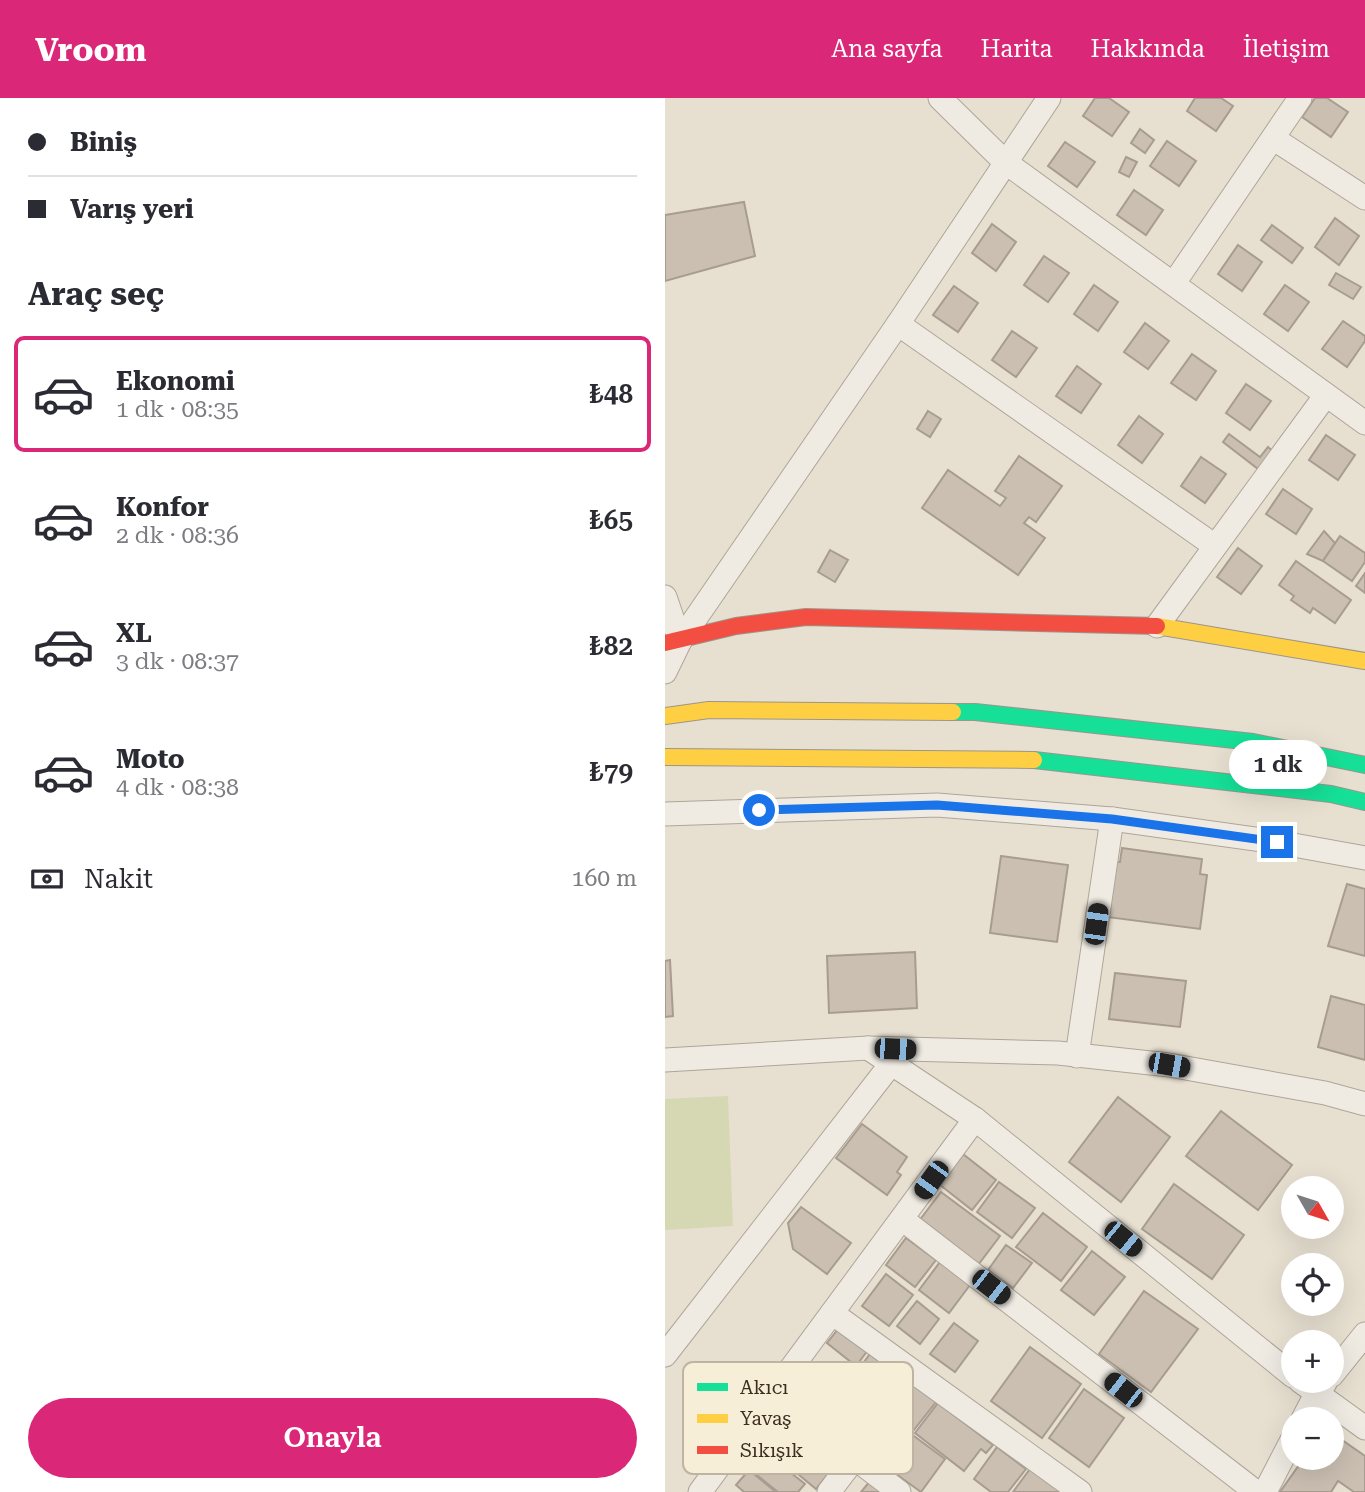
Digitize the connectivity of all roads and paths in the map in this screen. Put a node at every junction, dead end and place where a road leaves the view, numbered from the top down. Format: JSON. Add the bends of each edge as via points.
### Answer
{"nodes":[{"id":1,"x":940,"y":98,"type":"edge"},
{"id":2,"x":1049,"y":98,"type":"edge"},
{"id":3,"x":1300,"y":98,"type":"edge"},
{"id":4,"x":1274,"y":139,"type":"junction"},
{"id":5,"x":1005,"y":162,"type":"junction"},
{"id":6,"x":1365,"y":198,"type":"edge"},
{"id":7,"x":1174,"y":283,"type":"junction"},
{"id":8,"x":898,"y":324,"type":"junction"},
{"id":9,"x":1326,"y":395,"type":"junction"},
{"id":10,"x":1365,"y":424,"type":"edge"},
{"id":11,"x":1215,"y":546,"type":"junction"},
{"id":12,"x":665,"y":597,"type":"edge"},
{"id":13,"x":1157,"y":626,"type":"junction"},
{"id":14,"x":673,"y":642,"type":"edge"},
{"id":15,"x":1364,"y":659,"type":"edge"},
{"id":16,"x":665,"y":672,"type":"edge"},
{"id":17,"x":665,"y":716,"type":"edge"},
{"id":18,"x":665,"y":757,"type":"edge"},
{"id":19,"x":1365,"y":765,"type":"edge"},
{"id":20,"x":1365,"y":802,"type":"edge"},
{"id":21,"x":665,"y":814,"type":"edge"},
{"id":22,"x":1112,"y":819,"type":"junction"},
{"id":23,"x":1365,"y":858,"type":"edge"},
{"id":24,"x":868,"y":1048,"type":"junction"},
{"id":25,"x":1077,"y":1055,"type":"junction"},
{"id":26,"x":665,"y":1060,"type":"edge"},
{"id":27,"x":891,"y":1064,"type":"junction"},
{"id":28,"x":1365,"y":1104,"type":"edge"},
{"id":29,"x":975,"y":1119,"type":"junction"},
{"id":30,"x":902,"y":1219,"type":"junction"},
{"id":31,"x":832,"y":1313,"type":"junction"},
{"id":32,"x":1365,"y":1335,"type":"edge"},
{"id":33,"x":665,"y":1355,"type":"edge"},
{"id":34,"x":1344,"y":1360,"type":"edge"},
{"id":35,"x":796,"y":1362,"type":"edge"},
{"id":36,"x":900,"y":1362,"type":"edge"},
{"id":37,"x":1281,"y":1366,"type":"edge"},
{"id":38,"x":913,"y":1371,"type":"edge"},
{"id":39,"x":1323,"y":1393,"type":"edge"},
{"id":40,"x":1365,"y":1428,"type":"edge"},
{"id":41,"x":1281,"y":1461,"type":"edge"},
{"id":42,"x":713,"y":1474,"type":"edge"},
{"id":43,"x":843,"y":1474,"type":"edge"},
{"id":44,"x":874,"y":1474,"type":"edge"},
{"id":45,"x":700,"y":1492,"type":"edge"},
{"id":46,"x":829,"y":1492,"type":"edge"},
{"id":47,"x":899,"y":1492,"type":"edge"},
{"id":48,"x":1080,"y":1492,"type":"edge"},
{"id":49,"x":1257,"y":1492,"type":"edge"},
{"id":50,"x":1265,"y":1492,"type":"edge"}],
"edges":[{"from":1,"to":5,"type":"street"},
{"from":2,"to":5,"type":"street"},
{"from":3,"to":4,"type":"street"},
{"from":4,"to":6,"type":"street"},
{"from":4,"to":7,"type":"street"},
{"from":5,"to":7,"type":"street"},
{"from":5,"to":8,"type":"street"},
{"from":7,"to":9,"type":"street"},
{"from":8,"to":11,"type":"street"},
{"from":8,"to":14,"type":"street"},
{"from":9,"to":10,"type":"street"},
{"from":9,"to":11,"type":"street"},
{"from":11,"to":13,"type":"street"},
{"from":12,"to":14,"type":"street"},
{"from":13,"to":14,"type":"main road","via":[[806,617],[736,626]]},
{"from":13,"to":15,"type":"main road"},
{"from":14,"to":16,"type":"street"},
{"from":17,"to":19,"type":"main road","via":[[709,709],[975,712],[1253,742]]},
{"from":18,"to":20,"type":"main road","via":[[1019,758],[1331,794]]},
{"from":21,"to":22,"type":"street","via":[[937,805]]},
{"from":22,"to":23,"type":"street"},
{"from":22,"to":25,"type":"street"},
{"from":24,"to":25,"type":"street"},
{"from":24,"to":26,"type":"street"},
{"from":24,"to":27,"type":"street"},
{"from":25,"to":28,"type":"street","via":[[1169,1065]]},
{"from":27,"to":29,"type":"street"},
{"from":27,"to":33,"type":"street"},
{"from":29,"to":30,"type":"street"},
{"from":29,"to":37,"type":"street"},
{"from":30,"to":31,"type":"street"},
{"from":30,"to":49,"type":"street"},
{"from":31,"to":35,"type":"street"},
{"from":31,"to":36,"type":"street"},
{"from":32,"to":34,"type":"street"},
{"from":38,"to":48,"type":"street"},
{"from":39,"to":40,"type":"street"},
{"from":41,"to":50,"type":"street"},
{"from":42,"to":45,"type":"street"},
{"from":43,"to":46,"type":"street"},
{"from":44,"to":47,"type":"street"}]}
